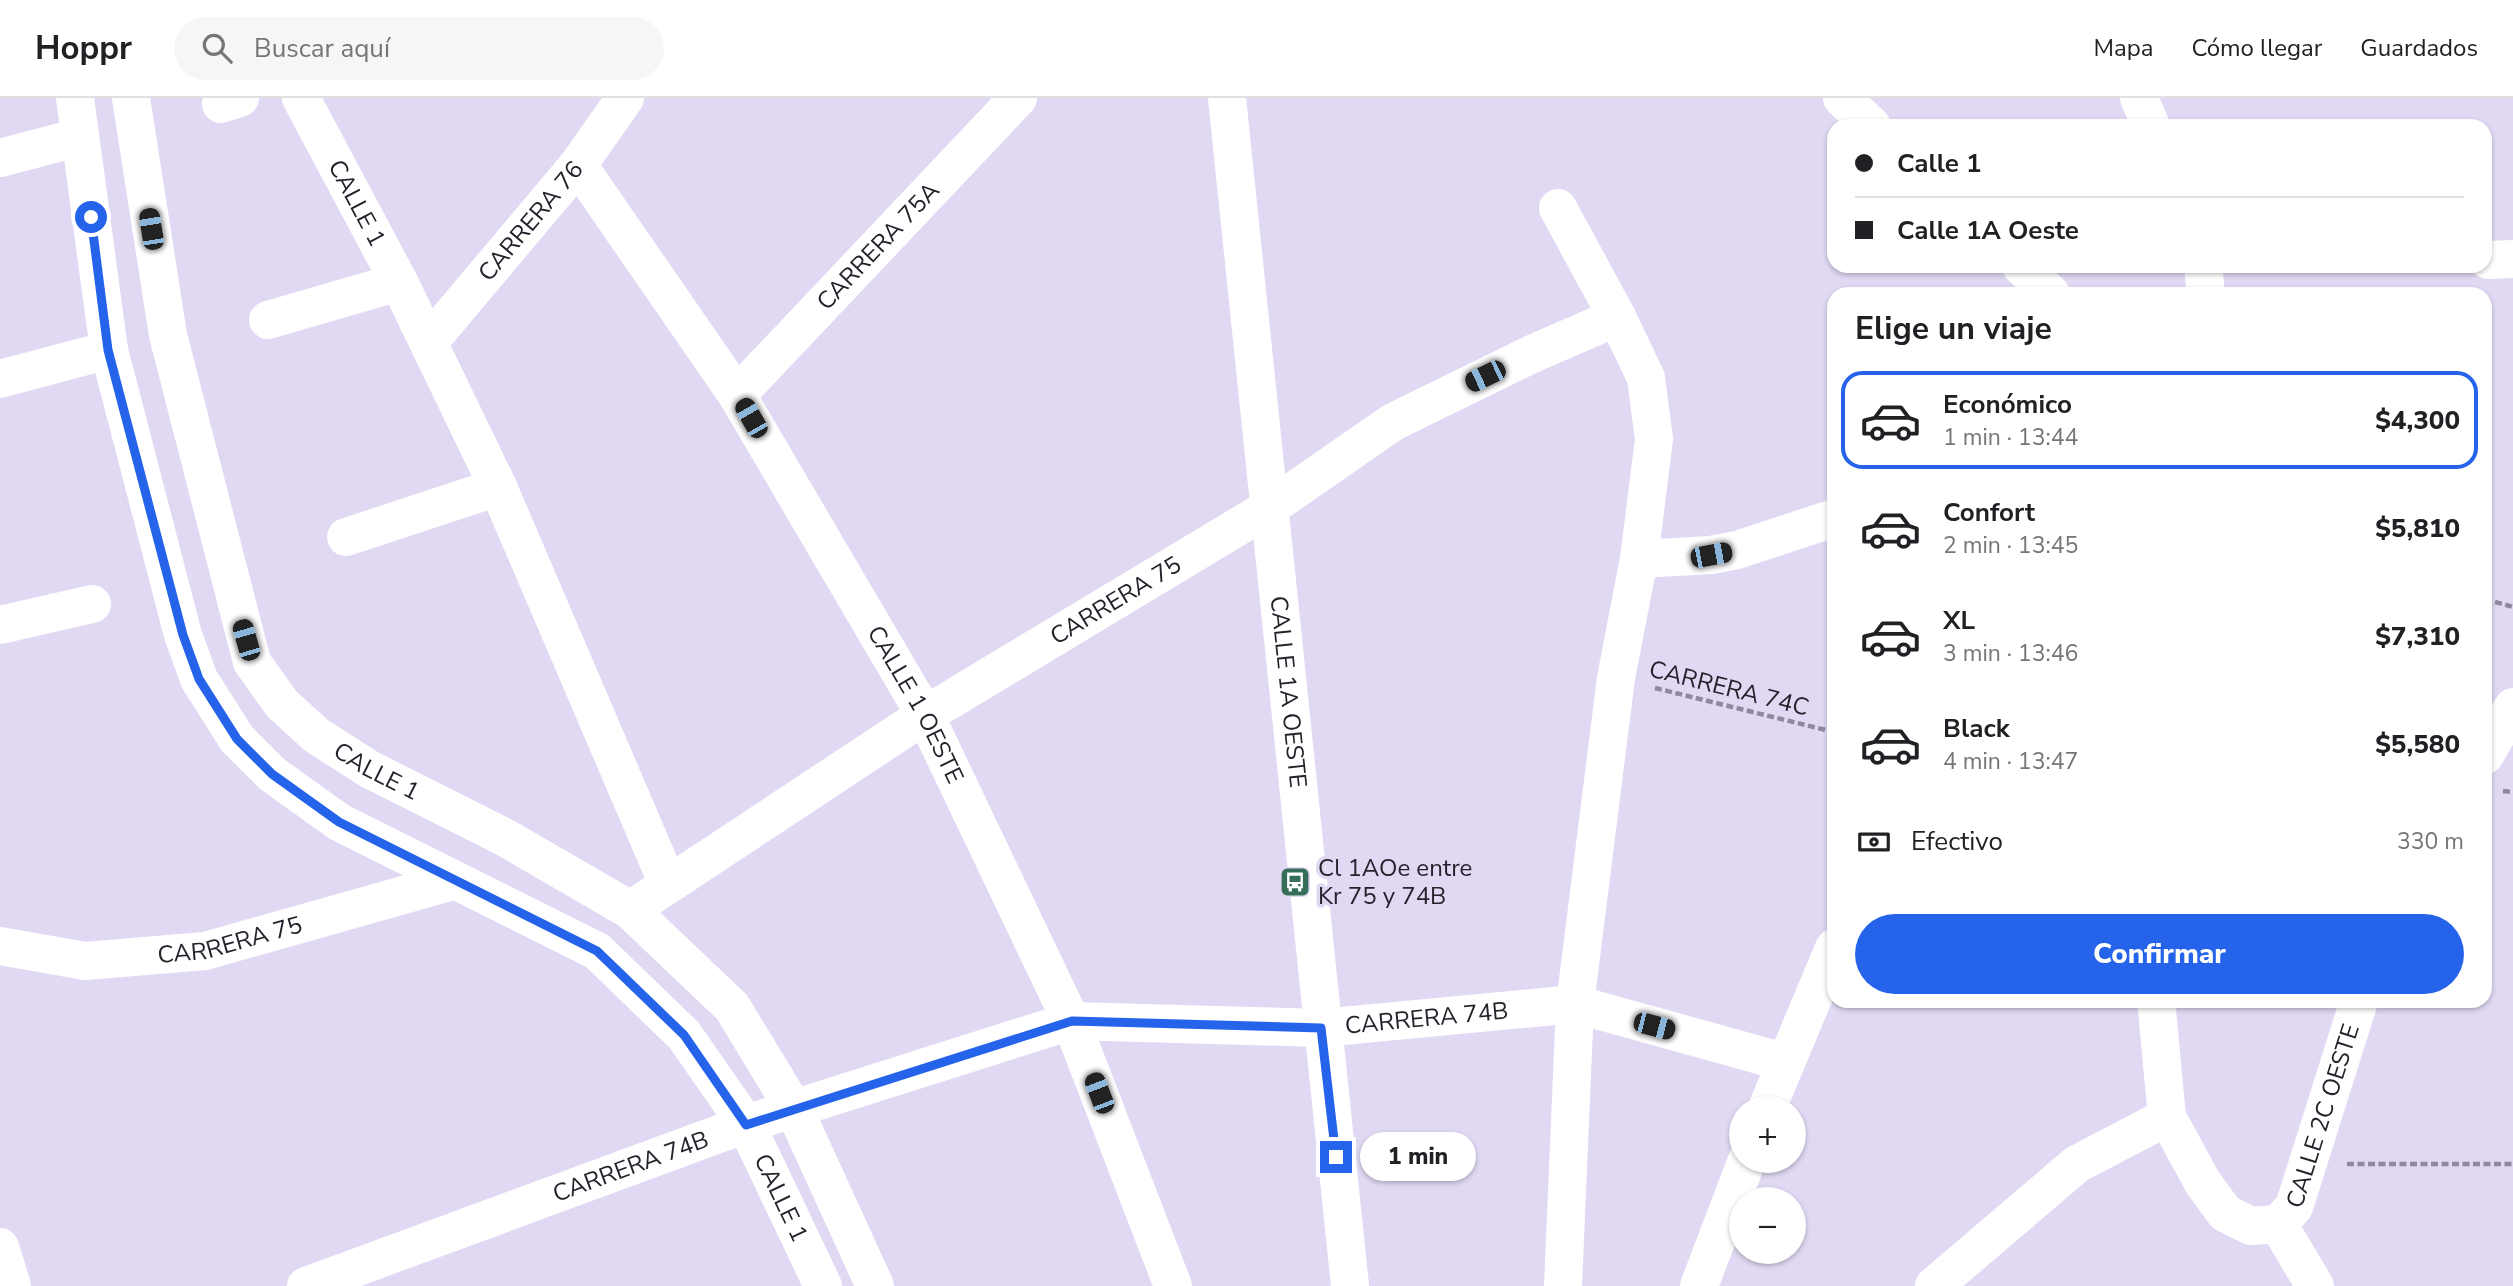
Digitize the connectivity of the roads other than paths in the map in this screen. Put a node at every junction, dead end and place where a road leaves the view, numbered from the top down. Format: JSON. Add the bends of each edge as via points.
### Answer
{"nodes":[{"id":1,"x":75,"y":98,"type":"edge"},
{"id":2,"x":131,"y":98,"type":"edge"},
{"id":3,"x":301,"y":98,"type":"edge"},
{"id":4,"x":625,"y":98,"type":"edge"},
{"id":5,"x":1018,"y":98,"type":"edge"},
{"id":6,"x":1227,"y":98,"type":"edge"},
{"id":7,"x":1842,"y":98,"type":"edge"},
{"id":8,"x":2139,"y":98,"type":"edge"},
{"id":9,"x":1864,"y":119,"type":"edge"},
{"id":10,"x":2148,"y":119,"type":"edge"},
{"id":11,"x":80,"y":137,"type":"junction"},
{"id":12,"x":0,"y":158,"type":"edge"},
{"id":13,"x":578,"y":165,"type":"junction"},
{"id":14,"x":1558,"y":208,"type":"dead end"},
{"id":15,"x":2029,"y":273,"type":"edge"},
{"id":16,"x":399,"y":282,"type":"junction"},
{"id":17,"x":2044,"y":287,"type":"edge"},
{"id":18,"x":1617,"y":317,"type":"junction"},
{"id":19,"x":268,"y":320,"type":"dead end"},
{"id":20,"x":429,"y":342,"type":"junction"},
{"id":21,"x":108,"y":350,"type":"junction"},
{"id":22,"x":0,"y":379,"type":"edge"},
{"id":23,"x":737,"y":395,"type":"junction"},
{"id":24,"x":498,"y":487,"type":"junction"},
{"id":25,"x":1269,"y":508,"type":"junction"},
{"id":26,"x":1827,"y":520,"type":"edge"},
{"id":27,"x":346,"y":537,"type":"dead end"},
{"id":28,"x":1639,"y":559,"type":"junction"},
{"id":29,"x":92,"y":604,"type":"dead end"},
{"id":30,"x":0,"y":625,"type":"edge"},
{"id":31,"x":2513,"y":707,"type":"edge"},
{"id":32,"x":925,"y":715,"type":"junction"},
{"id":33,"x":2492,"y":743,"type":"edge"},
{"id":34,"x":453,"y":881,"type":"junction"},
{"id":35,"x":668,"y":884,"type":"junction"},
{"id":36,"x":630,"y":910,"type":"junction"},
{"id":37,"x":0,"y":946,"type":"edge"},
{"id":38,"x":1827,"y":964,"type":"edge"},
{"id":39,"x":1575,"y":1004,"type":"junction"},
{"id":40,"x":2157,"y":1008,"type":"edge"},
{"id":41,"x":2357,"y":1008,"type":"edge"},
{"id":42,"x":1072,"y":1021,"type":"junction"},
{"id":43,"x":1321,"y":1028,"type":"junction"},
{"id":44,"x":1784,"y":1062,"type":"junction"},
{"id":45,"x":1771,"y":1096,"type":"edge"},
{"id":46,"x":794,"y":1109,"type":"junction"},
{"id":47,"x":2167,"y":1116,"type":"junction"},
{"id":48,"x":746,"y":1125,"type":"junction"},
{"id":49,"x":1741,"y":1173,"type":"edge"},
{"id":50,"x":2278,"y":1224,"type":"junction"},
{"id":51,"x":0,"y":1247,"type":"edge"},
{"id":52,"x":12,"y":1286,"type":"edge"},
{"id":53,"x":306,"y":1286,"type":"edge"},
{"id":54,"x":823,"y":1286,"type":"edge"},
{"id":55,"x":875,"y":1286,"type":"edge"},
{"id":56,"x":1173,"y":1286,"type":"edge"},
{"id":57,"x":1350,"y":1286,"type":"edge"},
{"id":58,"x":1563,"y":1286,"type":"edge"},
{"id":59,"x":1699,"y":1286,"type":"edge"},
{"id":60,"x":1934,"y":1286,"type":"edge"},
{"id":61,"x":2315,"y":1286,"type":"edge"}],
"edges":[{"from":1,"to":11,"type":"street","name":"CALLE 1"},
{"from":2,"to":36,"type":"street","name":"CALLE 1","via":[[168,335],[252,662],[282,704],[316,735],[369,769],[506,838]]},
{"from":3,"to":16,"type":"street","name":"CALLE 1"},
{"from":4,"to":13,"type":"street","name":"CARRERA 76"},
{"from":5,"to":23,"type":"street","name":"CARRERA 75A"},
{"from":6,"to":25,"type":"street","name":"CALLE 1A OESTE"},
{"from":7,"to":9,"type":"street"},
{"from":8,"to":10,"type":"street"},
{"from":11,"to":12,"type":"street"},
{"from":11,"to":21,"type":"street","name":"CALLE 1"},
{"from":13,"to":20,"type":"street","name":"CARRERA 76"},
{"from":13,"to":23,"type":"street","name":"CALLE 1 OESTE"},
{"from":14,"to":18,"type":"street"},
{"from":15,"to":17,"type":"street"},
{"from":16,"to":19,"type":"street"},
{"from":16,"to":20,"type":"street","name":"CALLE 1"},
{"from":18,"to":25,"type":"street","name":"CARRERA 75","via":[[1393,422]]},
{"from":18,"to":28,"type":"street","via":[[1646,378],[1654,439]]},
{"from":20,"to":24,"type":"street","name":"CALLE 1"},
{"from":21,"to":22,"type":"street"},
{"from":21,"to":34,"type":"street","name":"CALLE 1","via":[[183,635],[199,679],[237,739],[272,774],[339,822]]},
{"from":23,"to":32,"type":"street","name":"CALLE 1 OESTE"},
{"from":24,"to":27,"type":"street"},
{"from":24,"to":35,"type":"street","name":"CALLE 1"},
{"from":25,"to":32,"type":"street","name":"CARRERA 75"},
{"from":25,"to":43,"type":"street","name":"CALLE 1A OESTE"},
{"from":26,"to":28,"type":"street","via":[[1737,550]]},
{"from":28,"to":39,"type":"street","via":[[1616,678]]},
{"from":29,"to":30,"type":"street"},
{"from":31,"to":33,"type":"street"},
{"from":32,"to":35,"type":"street","name":"CARRERA 75"},
{"from":32,"to":42,"type":"street","name":"CALLE 1 OESTE"},
{"from":34,"to":37,"type":"street","name":"CARRERA 75","via":[[205,951],[85,961]]},
{"from":34,"to":48,"type":"street","name":"CALLE 1","via":[[597,951],[684,1035]]},
{"from":35,"to":36,"type":"street","name":"CARRERA 75"},
{"from":36,"to":46,"type":"street","name":"CALLE 1","via":[[732,1007]]},
{"from":38,"to":44,"type":"street"},
{"from":39,"to":43,"type":"street","name":"CARRERA 74B"},
{"from":39,"to":44,"type":"street","name":"CARRERA 74B"},
{"from":39,"to":58,"type":"street"},
{"from":40,"to":47,"type":"street"},
{"from":41,"to":50,"type":"street","name":"CALLE 2C OESTE","via":[[2294,1207]]},
{"from":42,"to":43,"type":"street","name":"CARRERA 74B"},
{"from":42,"to":46,"type":"street","name":"CARRERA 74B"},
{"from":42,"to":56,"type":"street","name":"CALLE 1 OESTE"},
{"from":43,"to":57,"type":"street","name":"CALLE 1A OESTE"},
{"from":44,"to":45,"type":"street"},
{"from":46,"to":48,"type":"street","name":"CARRERA 74B"},
{"from":46,"to":55,"type":"street","name":"CALLE 1"},
{"from":47,"to":50,"type":"street","name":"CALLE 2C OESTE","via":[[2203,1184],[2225,1213],[2251,1226]]},
{"from":47,"to":60,"type":"street","via":[[2077,1164]]},
{"from":48,"to":53,"type":"street","name":"CARRERA 74B"},
{"from":48,"to":54,"type":"street","name":"CALLE 1"},
{"from":49,"to":59,"type":"street"},
{"from":50,"to":61,"type":"street"},
{"from":51,"to":52,"type":"street"}]}
